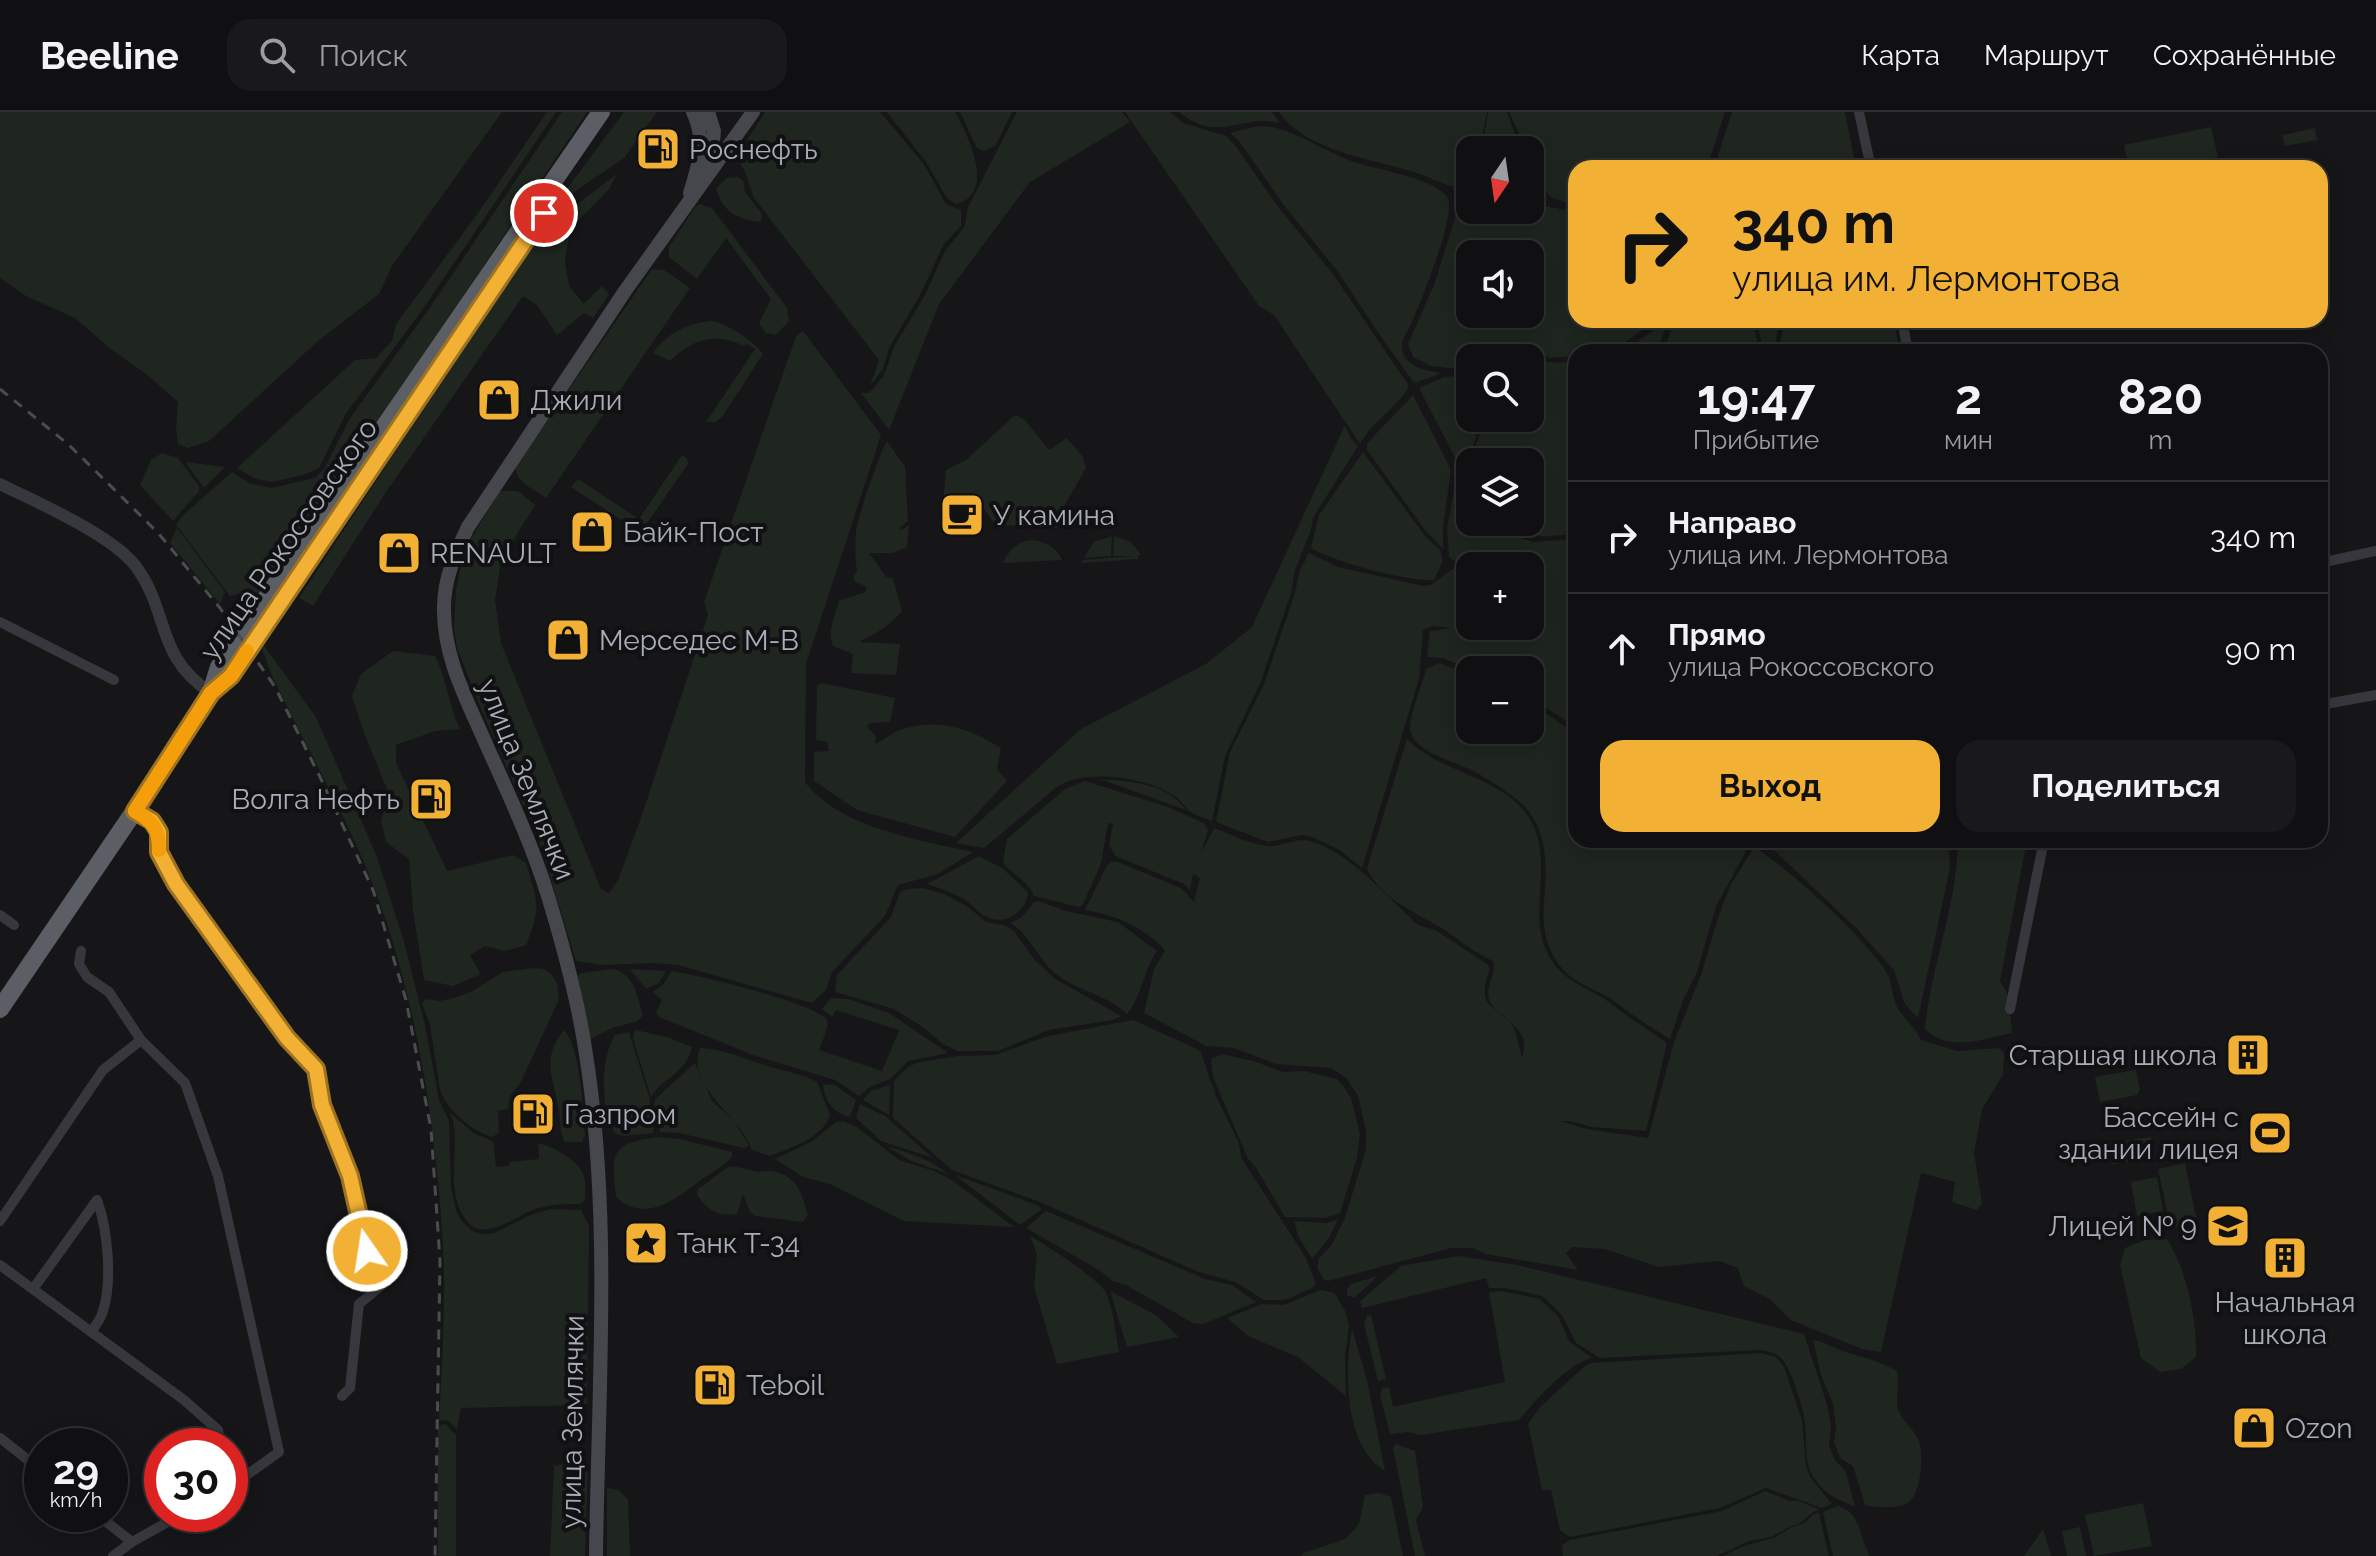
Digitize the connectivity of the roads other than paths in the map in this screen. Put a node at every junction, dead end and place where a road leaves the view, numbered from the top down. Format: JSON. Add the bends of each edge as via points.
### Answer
{"nodes":[{"id":1,"x":601,"y":112,"type":"edge"},
{"id":2,"x":613,"y":112,"type":"edge"},
{"id":3,"x":693,"y":112,"type":"edge"},
{"id":4,"x":708,"y":112,"type":"edge"},
{"id":5,"x":753,"y":112,"type":"edge"},
{"id":6,"x":1859,"y":112,"type":"edge"},
{"id":7,"x":1869,"y":160,"type":"edge"},
{"id":8,"x":711,"y":169,"type":"junction"},
{"id":9,"x":687,"y":205,"type":"junction"},
{"id":10,"x":0,"y":484,"type":"edge"},
{"id":11,"x":2376,"y":551,"type":"edge"},
{"id":12,"x":2328,"y":561,"type":"edge"},
{"id":13,"x":0,"y":622,"type":"edge"},
{"id":14,"x":114,"y":680,"type":"dead end"},
{"id":15,"x":211,"y":693,"type":"junction"},
{"id":16,"x":2376,"y":695,"type":"edge"},
{"id":17,"x":2328,"y":704,"type":"edge"},
{"id":18,"x":135,"y":811,"type":"junction"},
{"id":19,"x":2042,"y":848,"type":"edge"},
{"id":20,"x":0,"y":915,"type":"edge"},
{"id":21,"x":14,"y":925,"type":"dead end"},
{"id":22,"x":81,"y":951,"type":"dead end"},
{"id":23,"x":0,"y":1009,"type":"edge"},
{"id":24,"x":2010,"y":1009,"type":"dead end"},
{"id":25,"x":141,"y":1040,"type":"junction"},
{"id":26,"x":0,"y":1221,"type":"edge"},
{"id":27,"x":0,"y":1265,"type":"edge"},
{"id":28,"x":33,"y":1289,"type":"junction"},
{"id":29,"x":92,"y":1331,"type":"junction"},
{"id":30,"x":342,"y":1396,"type":"dead end"},
{"id":31,"x":216,"y":1428,"type":"edge"},
{"id":32,"x":0,"y":1438,"type":"edge"},
{"id":33,"x":24,"y":1457,"type":"edge"},
{"id":34,"x":248,"y":1474,"type":"edge"},
{"id":35,"x":119,"y":1532,"type":"edge"},
{"id":36,"x":150,"y":1532,"type":"edge"},
{"id":37,"x":132,"y":1542,"type":"junction"},
{"id":38,"x":113,"y":1556,"type":"edge"},
{"id":39,"x":596,"y":1556,"type":"edge"}],
"edges":[{"from":1,"to":15,"type":"highway","name":"улица Рокоссовского","via":[[219,667]]},
{"from":2,"to":15,"type":"highway","name":"улица Рокоссовского","via":[[231,676]]},
{"from":3,"to":9,"type":"main road","via":[[702,149]]},
{"from":4,"to":8,"type":"main road","via":[[714,131]]},
{"from":5,"to":8,"type":"main road","name":"улица Землячки"},
{"from":6,"to":7,"type":"street"},
{"from":8,"to":9,"type":"main road","name":"улица Землячки"},
{"from":9,"to":39,"type":"main road","name":"улица Землячки","via":[[468,527],[452,561],[444,605],[445,641],[460,688],[547,893],[585,1048],[600,1213]]},
{"from":10,"to":15,"type":"street","via":[[90,531],[137,566],[183,671]]},
{"from":11,"to":12,"type":"street"},
{"from":13,"to":14,"type":"street"},
{"from":15,"to":18,"type":"highway"},
{"from":16,"to":17,"type":"street"},
{"from":18,"to":23,"type":"highway"},
{"from":18,"to":30,"type":"street","via":[[159,832],[159,852],[176,884],[287,1038],[316,1069],[367,1251],[387,1281],[359,1304],[350,1388]]},
{"from":19,"to":24,"type":"street"},
{"from":20,"to":21,"type":"street"},
{"from":22,"to":25,"type":"street","via":[[79,964],[87,977],[109,992]]},
{"from":25,"to":26,"type":"street","via":[[103,1070]]},
{"from":25,"to":34,"type":"street","via":[[185,1083],[218,1176],[279,1452]]},
{"from":27,"to":28,"type":"street"},
{"from":28,"to":29,"type":"street"},
{"from":28,"to":29,"type":"street","via":[[97,1200],[109,1263],[102,1315]]},
{"from":29,"to":31,"type":"street"},
{"from":32,"to":33,"type":"street"},
{"from":35,"to":37,"type":"street"},
{"from":36,"to":37,"type":"street"},
{"from":37,"to":38,"type":"street"}]}
